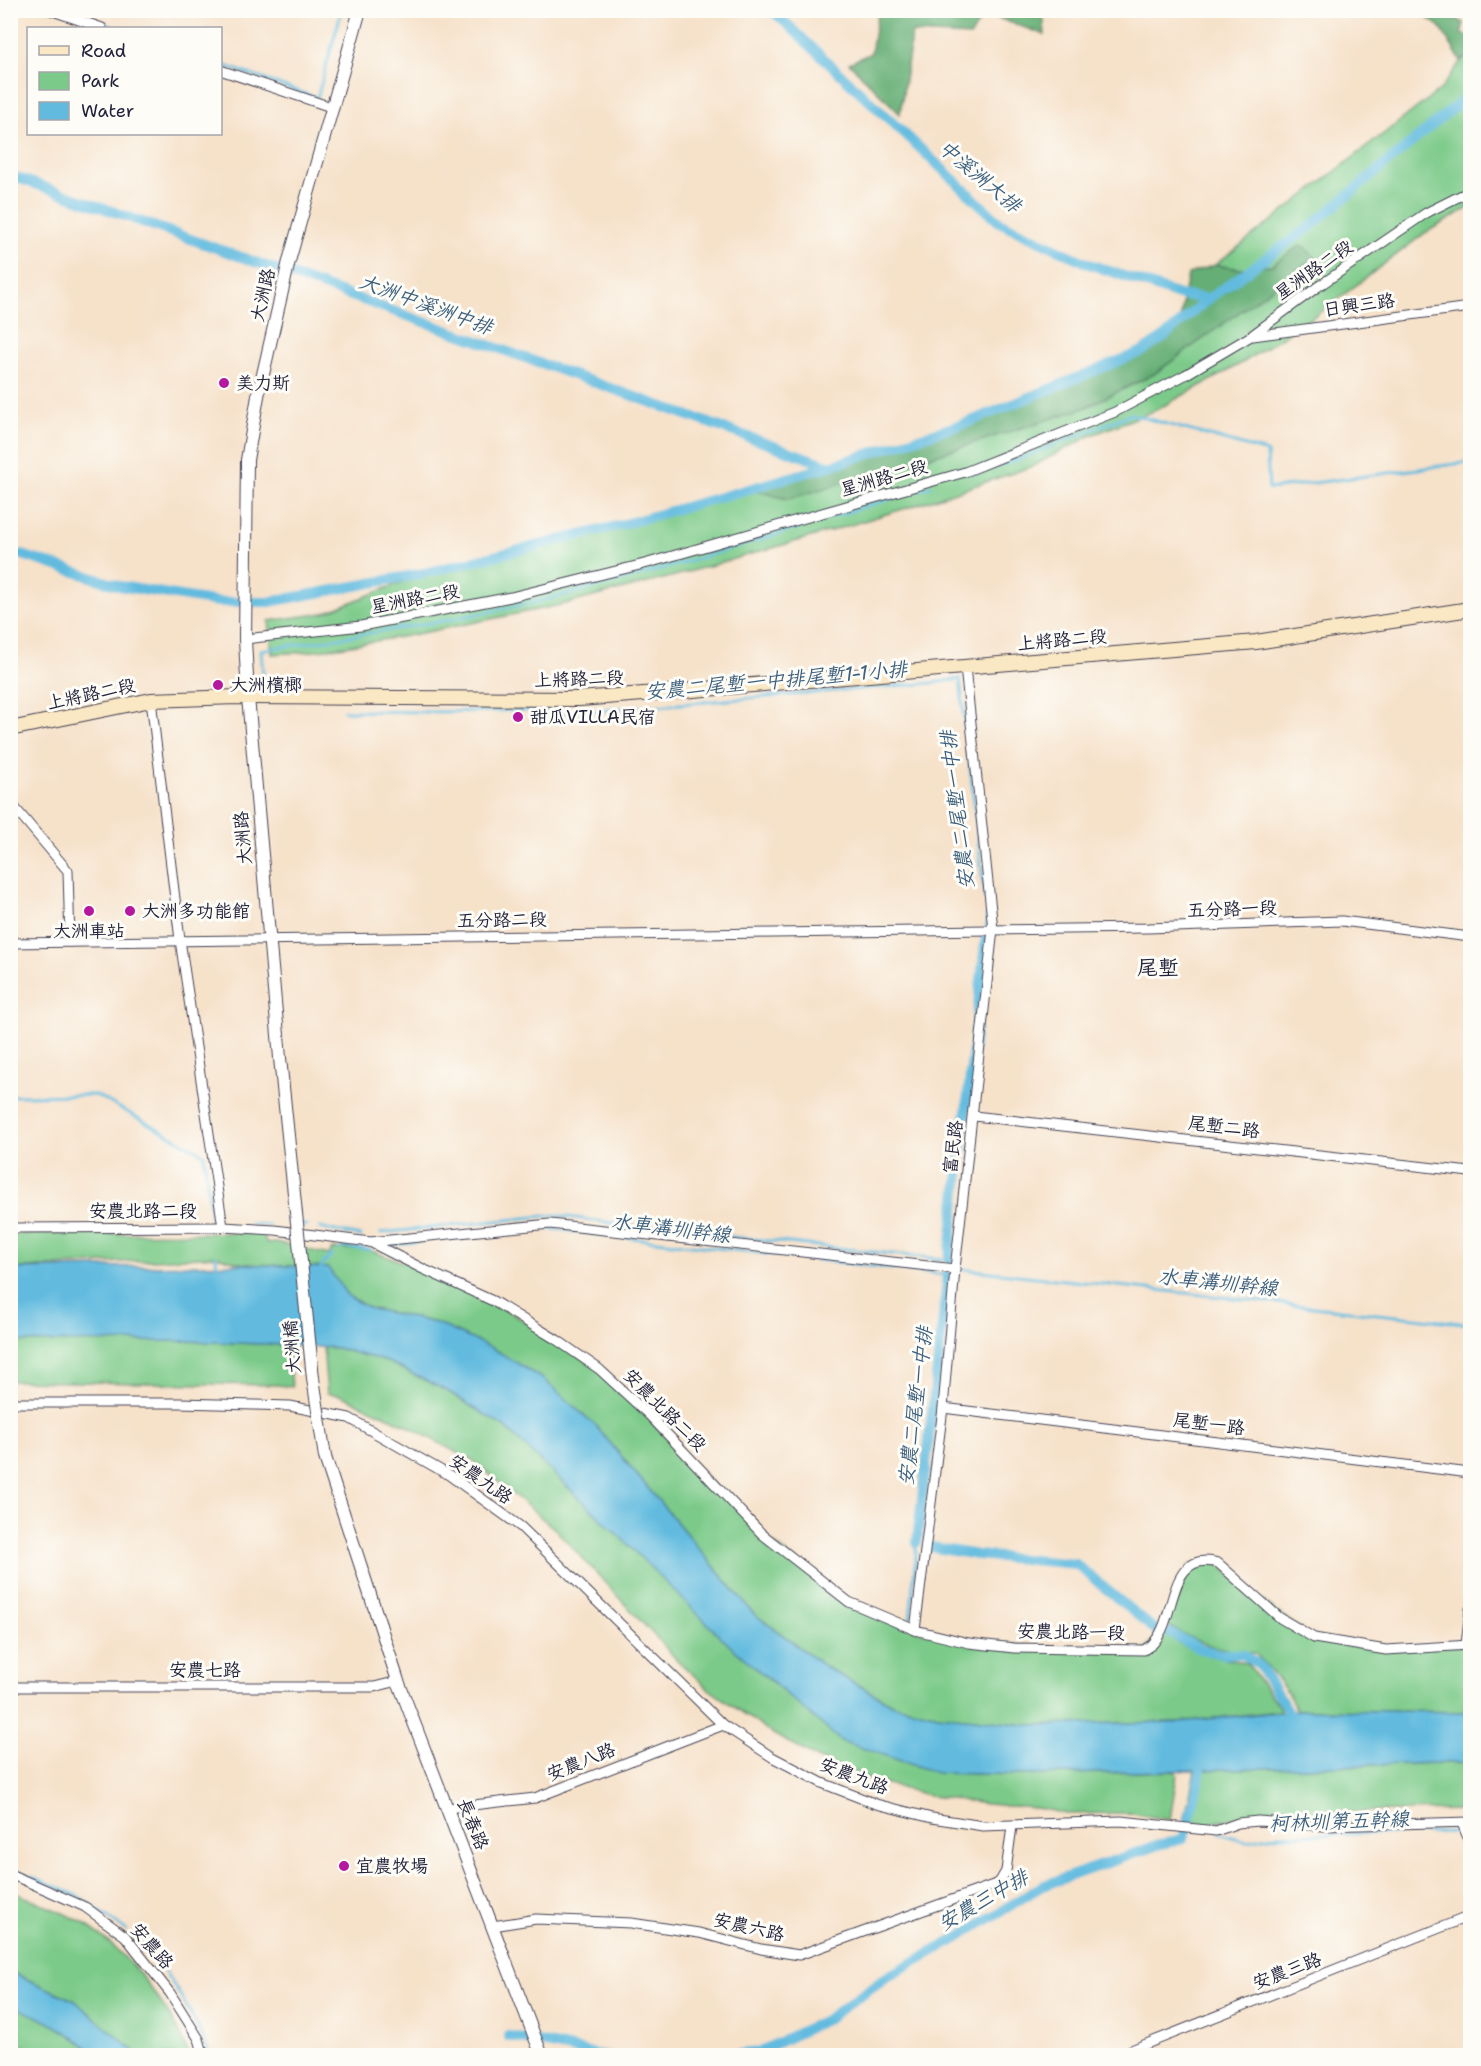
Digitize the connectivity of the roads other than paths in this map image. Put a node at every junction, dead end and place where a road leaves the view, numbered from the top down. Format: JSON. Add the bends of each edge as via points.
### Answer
{"nodes":[{"id":1,"x":50,"y":10,"type":"edge"},
{"id":2,"x":360,"y":10,"type":"edge"},
{"id":3,"x":99,"y":27,"type":"edge"},
{"id":4,"x":222,"y":71,"type":"edge"},
{"id":5,"x":334,"y":108,"type":"junction"},
{"id":6,"x":1470,"y":190,"type":"edge"},
{"id":7,"x":1470,"y":307,"type":"edge"},
{"id":8,"x":1251,"y":336,"type":"junction"},
{"id":9,"x":1470,"y":609,"type":"edge"},
{"id":10,"x":245,"y":639,"type":"junction"},
{"id":11,"x":965,"y":667,"type":"junction"},
{"id":12,"x":248,"y":697,"type":"junction"},
{"id":13,"x":151,"y":700,"type":"junction"},
{"id":14,"x":10,"y":729,"type":"edge"},
{"id":15,"x":10,"y":802,"type":"edge"},
{"id":16,"x":993,"y":928,"type":"junction"},
{"id":17,"x":1470,"y":937,"type":"edge"},
{"id":18,"x":180,"y":940,"type":"junction"},
{"id":19,"x":270,"y":940,"type":"junction"},
{"id":20,"x":70,"y":942,"type":"junction"},
{"id":21,"x":10,"y":943,"type":"edge"},
{"id":22,"x":280,"y":1059,"type":"joint"},
{"id":23,"x":974,"y":1116,"type":"junction"},
{"id":24,"x":1470,"y":1172,"type":"edge"},
{"id":25,"x":223,"y":1227,"type":"junction"},
{"id":26,"x":10,"y":1228,"type":"edge"},
{"id":27,"x":370,"y":1242,"type":"junction"},
{"id":28,"x":955,"y":1269,"type":"junction"},
{"id":29,"x":10,"y":1403,"type":"edge"},
{"id":30,"x":943,"y":1408,"type":"junction"},
{"id":31,"x":1470,"y":1473,"type":"edge"},
{"id":32,"x":1470,"y":1609,"type":"edge"},
{"id":33,"x":380,"y":1625,"type":"joint"},
{"id":34,"x":915,"y":1630,"type":"junction"},
{"id":35,"x":1468,"y":1645,"type":"edge"},
{"id":36,"x":398,"y":1681,"type":"junction"},
{"id":37,"x":10,"y":1687,"type":"edge"},
{"id":38,"x":723,"y":1725,"type":"junction"},
{"id":39,"x":447,"y":1808,"type":"junction"},
{"id":40,"x":1466,"y":1822,"type":"edge"},
{"id":41,"x":1012,"y":1826,"type":"junction"},
{"id":42,"x":1470,"y":1843,"type":"edge"},
{"id":43,"x":10,"y":1874,"type":"edge"},
{"id":44,"x":1470,"y":1916,"type":"edge"},
{"id":45,"x":493,"y":1926,"type":"junction"},
{"id":46,"x":204,"y":2055,"type":"edge"},
{"id":47,"x":542,"y":2055,"type":"edge"},
{"id":48,"x":1116,"y":2055,"type":"edge"}],
"edges":[{"from":1,"to":3,"type":"street"},
{"from":2,"to":5,"type":"street","name":"大洲路"},
{"from":4,"to":5,"type":"street"},
{"from":5,"to":10,"type":"street","name":"大洲路","via":[[289,261],[247,460]]},
{"from":6,"to":8,"type":"street","name":"星洲路二段","via":[[1426,213]]},
{"from":7,"to":8,"type":"street","name":"日興三路"},
{"from":8,"to":10,"type":"street","name":"星洲路二段","via":[[1115,412],[965,472],[648,563],[511,597],[361,626]]},
{"from":9,"to":11,"type":"main road","name":"上將路二段","via":[[1256,642]]},
{"from":10,"to":12,"type":"street","name":"大洲路"},
{"from":11,"to":12,"type":"main road","name":"上將路二段","via":[[579,699]]},
{"from":11,"to":16,"type":"street","name":"富民路"},
{"from":12,"to":13,"type":"main road","name":"上將路二段"},
{"from":12,"to":19,"type":"street","name":"大洲路"},
{"from":13,"to":14,"type":"main road","name":"上將路二段"},
{"from":13,"to":18,"type":"street"},
{"from":15,"to":20,"type":"street","via":[[68,871]]},
{"from":16,"to":17,"type":"street","name":"五分路一段","via":[[1148,928],[1341,921]]},
{"from":16,"to":19,"type":"street","name":"五分路二段"},
{"from":16,"to":23,"type":"street","name":"富民路"},
{"from":18,"to":19,"type":"street","name":"五分路二段"},
{"from":18,"to":20,"type":"street","name":"五分路二段"},
{"from":18,"to":25,"type":"street"},
{"from":19,"to":22,"type":"street","name":"大洲路"},
{"from":20,"to":21,"type":"street","name":"五分路二段"},
{"from":22,"to":33,"type":"street","name":"大洲橋","bridge":true,"via":[[312,1378],[325,1457]]},
{"from":23,"to":24,"type":"street","name":"尾塹二路"},
{"from":23,"to":28,"type":"street","name":"富民路"},
{"from":25,"to":26,"type":"street","name":"安農北路二段"},
{"from":25,"to":27,"type":"street","name":"安農北路二段"},
{"from":27,"to":28,"type":"street","via":[[550,1224]]},
{"from":27,"to":34,"type":"street","name":"安農北路二段","via":[[494,1300],[599,1369],[649,1415],[762,1534],[849,1602]]},
{"from":28,"to":30,"type":"street","name":"富民路"},
{"from":29,"to":38,"type":"street","name":"安農九路","via":[[290,1406],[349,1418],[449,1475],[521,1527]]},
{"from":30,"to":31,"type":"street","name":"尾塹一路"},
{"from":30,"to":34,"type":"street","name":"富民路"},
{"from":32,"to":35,"type":"street"},
{"from":33,"to":36,"type":"street","name":"長春路"},
{"from":34,"to":35,"type":"street","name":"安農北路一段","via":[[969,1643],[1014,1648],[1144,1650],[1160,1632],[1176,1584],[1189,1565],[1205,1560],[1218,1563],[1280,1618],[1314,1638],[1386,1650]]},
{"from":36,"to":37,"type":"street","name":"安農七路","via":[[374,1687]]},
{"from":36,"to":39,"type":"street","name":"長春路"},
{"from":38,"to":39,"type":"street","name":"安農八路","via":[[535,1798]]},
{"from":38,"to":41,"type":"street","name":"安農九路","via":[[822,1783],[876,1804],[932,1818]]},
{"from":39,"to":45,"type":"street","name":"長春路"},
{"from":40,"to":41,"type":"street","name":"安農九路","via":[[1324,1826],[1258,1821],[1216,1831],[1121,1821]]},
{"from":40,"to":42,"type":"street"},
{"from":41,"to":45,"type":"street","name":"安農六路","via":[[1006,1871],[999,1883],[799,1955],[699,1933],[630,1923],[536,1919]]},
{"from":43,"to":46,"type":"street","name":"安農路","via":[[85,1907],[125,1936],[170,1993],[199,2039]]},
{"from":44,"to":48,"type":"street","name":"安農三路"},
{"from":45,"to":47,"type":"street","name":"長春路"}]}
